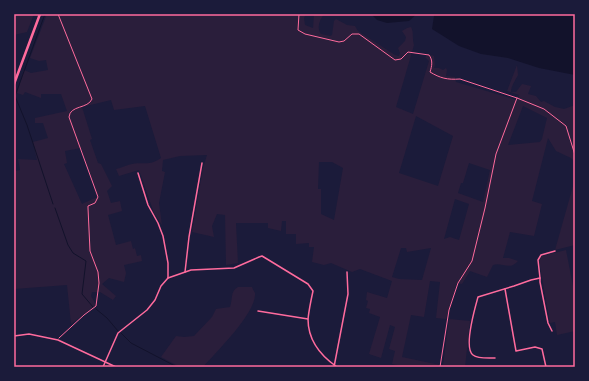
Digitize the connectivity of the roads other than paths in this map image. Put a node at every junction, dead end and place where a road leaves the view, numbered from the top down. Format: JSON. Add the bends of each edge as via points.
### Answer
{"nodes":[{"id":1,"x":40,"y":14,"type":"edge"},
{"id":2,"x":14,"y":84,"type":"edge"},
{"id":3,"x":202,"y":163,"type":"dead end"},
{"id":4,"x":138,"y":172,"type":"dead end"},
{"id":5,"x":555,"y":251,"type":"dead end"},
{"id":6,"x":185,"y":272,"type":"junction"},
{"id":7,"x":347,"y":272,"type":"dead end"},
{"id":8,"x":168,"y":278,"type":"junction"},
{"id":9,"x":540,"y":278,"type":"junction"},
{"id":10,"x":505,"y":289,"type":"junction"},
{"id":11,"x":258,"y":311,"type":"dead end"},
{"id":12,"x":308,"y":319,"type":"junction"},
{"id":13,"x":552,"y":331,"type":"dead end"},
{"id":14,"x":14,"y":336,"type":"edge"},
{"id":15,"x":495,"y":358,"type":"dead end"},
{"id":16,"x":105,"y":362,"type":"junction"},
{"id":17,"x":334,"y":366,"type":"edge"},
{"id":18,"x":103,"y":367,"type":"edge"},
{"id":19,"x":116,"y":367,"type":"edge"},
{"id":20,"x":338,"y":367,"type":"edge"},
{"id":21,"x":546,"y":367,"type":"edge"}],
"edges":[{"from":1,"to":2,"type":"main road"},
{"from":3,"to":6,"type":"street","via":[[188,237]]},
{"from":4,"to":8,"type":"street","via":[[148,205],[163,236]]},
{"from":5,"to":9,"type":"street","via":[[538,258]]},
{"from":6,"to":8,"type":"street"},
{"from":6,"to":12,"type":"street","via":[[234,268],[262,256],[311,288],[313,291]]},
{"from":7,"to":17,"type":"street","via":[[348,294]]},
{"from":8,"to":16,"type":"street","via":[[147,310],[118,333]]},
{"from":9,"to":10,"type":"street"},
{"from":9,"to":13,"type":"street","via":[[548,323]]},
{"from":10,"to":15,"type":"street","via":[[478,296],[472,320],[469,349],[471,354],[475,357]]},
{"from":10,"to":21,"type":"street","via":[[516,351],[536,347],[542,349]]},
{"from":11,"to":12,"type":"street"},
{"from":12,"to":17,"type":"street","via":[[318,350]]},
{"from":14,"to":16,"type":"street","via":[[29,334],[58,340]]},
{"from":16,"to":18,"type":"street"},
{"from":16,"to":19,"type":"street"},
{"from":17,"to":20,"type":"street"}]}
